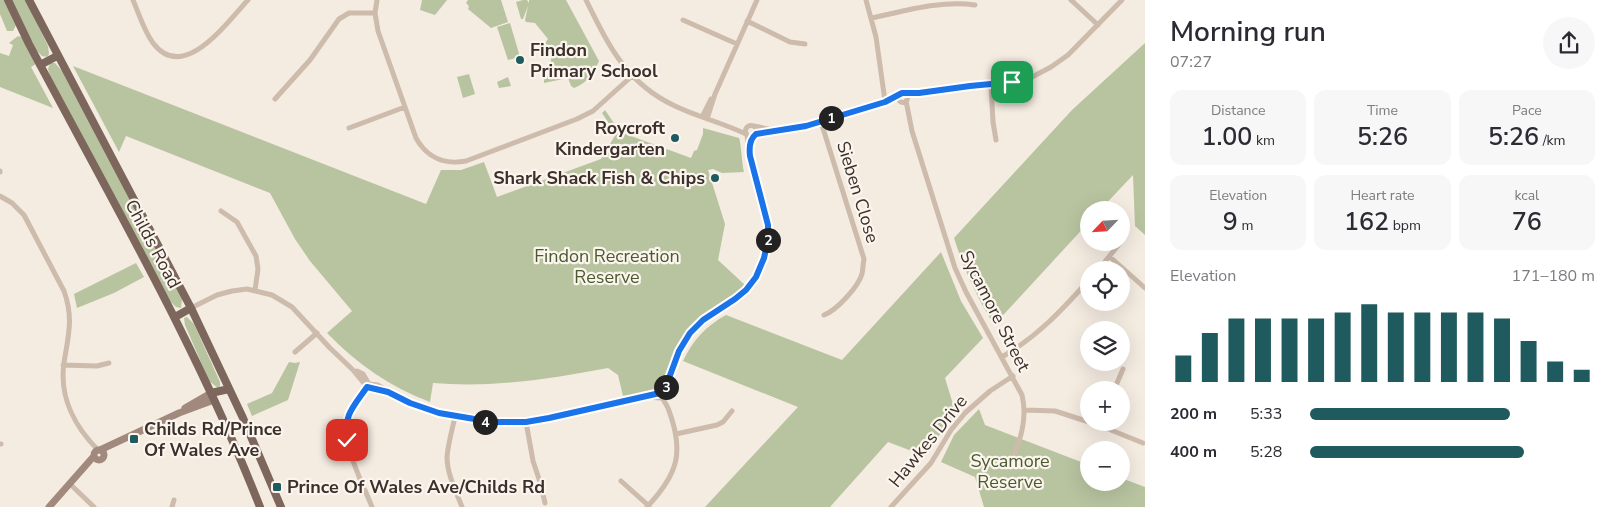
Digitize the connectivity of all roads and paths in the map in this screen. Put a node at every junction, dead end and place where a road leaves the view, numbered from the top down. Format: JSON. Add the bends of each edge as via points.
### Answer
{"nodes":[{"id":1,"x":8,"y":0,"type":"edge"},
{"id":2,"x":29,"y":0,"type":"edge"},
{"id":3,"x":133,"y":0,"type":"edge"},
{"id":4,"x":248,"y":0,"type":"edge"},
{"id":5,"x":377,"y":0,"type":"edge"},
{"id":6,"x":586,"y":0,"type":"edge"},
{"id":7,"x":757,"y":0,"type":"edge"},
{"id":8,"x":866,"y":0,"type":"edge"},
{"id":9,"x":1071,"y":0,"type":"edge"},
{"id":10,"x":1122,"y":0,"type":"edge"},
{"id":11,"x":975,"y":5,"type":"dead end"},
{"id":12,"x":376,"y":13,"type":"junction"},
{"id":13,"x":872,"y":18,"type":"junction"},
{"id":14,"x":683,"y":20,"type":"dead end"},
{"id":15,"x":747,"y":22,"type":"junction"},
{"id":16,"x":1098,"y":25,"type":"junction"},
{"id":17,"x":737,"y":44,"type":"junction"},
{"id":18,"x":805,"y":44,"type":"dead end"},
{"id":19,"x":58,"y":56,"type":"junction"},
{"id":20,"x":40,"y":65,"type":"junction"},
{"id":21,"x":630,"y":74,"type":"junction"},
{"id":22,"x":991,"y":84,"type":"junction"},
{"id":23,"x":919,"y":93,"type":"junction"},
{"id":24,"x":905,"y":94,"type":"junction"},
{"id":25,"x":899,"y":95,"type":"junction"},
{"id":26,"x":275,"y":99,"type":"dead end"},
{"id":27,"x":885,"y":102,"type":"junction"},
{"id":28,"x":904,"y":102,"type":"junction"},
{"id":29,"x":405,"y":108,"type":"junction"},
{"id":30,"x":704,"y":118,"type":"junction"},
{"id":31,"x":821,"y":122,"type":"junction"},
{"id":32,"x":754,"y":126,"type":"junction"},
{"id":33,"x":747,"y":127,"type":"junction"},
{"id":34,"x":349,"y":128,"type":"dead end"},
{"id":35,"x":733,"y":128,"type":"junction"},
{"id":36,"x":783,"y":131,"type":"junction"},
{"id":37,"x":747,"y":135,"type":"junction"},
{"id":38,"x":755,"y":135,"type":"junction"},
{"id":39,"x":996,"y":140,"type":"dead end"},
{"id":40,"x":749,"y":149,"type":"junction"},
{"id":41,"x":0,"y":196,"type":"edge"},
{"id":42,"x":221,"y":211,"type":"dead end"},
{"id":43,"x":1114,"y":251,"type":"edge"},
{"id":44,"x":1110,"y":257,"type":"junction"},
{"id":45,"x":1106,"y":261,"type":"edge"},
{"id":46,"x":1145,"y":288,"type":"edge"},
{"id":47,"x":255,"y":290,"type":"junction"},
{"id":48,"x":1080,"y":290,"type":"edge"},
{"id":49,"x":191,"y":308,"type":"junction"},
{"id":50,"x":824,"y":315,"type":"dead end"},
{"id":51,"x":174,"y":317,"type":"junction"},
{"id":52,"x":317,"y":334,"type":"junction"},
{"id":53,"x":295,"y":352,"type":"dead end"},
{"id":54,"x":1002,"y":357,"type":"junction"},
{"id":55,"x":109,"y":363,"type":"dead end"},
{"id":56,"x":64,"y":365,"type":"junction"},
{"id":57,"x":1013,"y":376,"type":"junction"},
{"id":58,"x":368,"y":385,"type":"junction"},
{"id":59,"x":229,"y":389,"type":"junction"},
{"id":60,"x":662,"y":395,"type":"junction"},
{"id":61,"x":212,"y":396,"type":"junction"},
{"id":62,"x":1025,"y":410,"type":"junction"},
{"id":63,"x":732,"y":411,"type":"dead end"},
{"id":64,"x":455,"y":417,"type":"junction"},
{"id":65,"x":1080,"y":419,"type":"edge"},
{"id":66,"x":526,"y":422,"type":"junction"},
{"id":67,"x":1116,"y":431,"type":"edge"},
{"id":68,"x":676,"y":434,"type":"junction"},
{"id":69,"x":1143,"y":443,"type":"dead end"},
{"id":70,"x":98,"y":454,"type":"junction"},
{"id":71,"x":1010,"y":464,"type":"dead end"},
{"id":72,"x":621,"y":481,"type":"dead end"},
{"id":73,"x":69,"y":483,"type":"junction"},
{"id":74,"x":174,"y":500,"type":"dead end"},
{"id":75,"x":545,"y":503,"type":"dead end"},
{"id":76,"x":648,"y":506,"type":"edge"},
{"id":77,"x":49,"y":507,"type":"edge"},
{"id":78,"x":94,"y":507,"type":"edge"},
{"id":79,"x":172,"y":507,"type":"edge"},
{"id":80,"x":260,"y":507,"type":"edge"},
{"id":81,"x":281,"y":507,"type":"edge"},
{"id":82,"x":372,"y":507,"type":"edge"},
{"id":83,"x":462,"y":507,"type":"edge"},
{"id":84,"x":891,"y":507,"type":"edge"}],
"edges":[{"from":1,"to":20,"type":"main road","name":"Childs Road"},
{"from":2,"to":19,"type":"main road","name":"Childs Road"},
{"from":3,"to":4,"type":"street","via":[[153,43],[168,54],[180,56],[200,50]]},
{"from":5,"to":12,"type":"street"},
{"from":6,"to":21,"type":"street","via":[[609,46]]},
{"from":7,"to":15,"type":"street"},
{"from":8,"to":13,"type":"street"},
{"from":9,"to":16,"type":"street"},
{"from":10,"to":16,"type":"street"},
{"from":11,"to":13,"type":"street","via":[[957,2],[931,5]]},
{"from":12,"to":26,"type":"street","via":[[350,14],[339,19],[310,60]]},
{"from":12,"to":29,"type":"street","via":[[380,39]]},
{"from":13,"to":27,"type":"street"},
{"from":14,"to":17,"type":"street"},
{"from":15,"to":17,"type":"street"},
{"from":15,"to":18,"type":"street","via":[[790,42]]},
{"from":16,"to":22,"type":"street","via":[[1068,55],[1043,72],[1022,80]]},
{"from":17,"to":30,"type":"street"},
{"from":19,"to":20,"type":"main road"},
{"from":19,"to":49,"type":"main road","name":"Childs Road"},
{"from":20,"to":51,"type":"main road","name":"Childs Road"},
{"from":21,"to":29,"type":"street","via":[[577,120],[460,162],[435,158],[423,149]]},
{"from":21,"to":30,"type":"street","via":[[663,99]]},
{"from":22,"to":23,"type":"street"},
{"from":22,"to":39,"type":"street"},
{"from":23,"to":24,"type":"street"},
{"from":23,"to":28,"type":"street"},
{"from":24,"to":25,"type":"street"},
{"from":24,"to":28,"type":"street"},
{"from":25,"to":27,"type":"street"},
{"from":25,"to":28,"type":"street","via":[[898,98]]},
{"from":27,"to":28,"type":"street"},
{"from":27,"to":31,"type":"street"},
{"from":28,"to":54,"type":"street","name":"Sycamore Street","via":[[955,268]]},
{"from":29,"to":34,"type":"street"},
{"from":30,"to":35,"type":"street"},
{"from":31,"to":36,"type":"street"},
{"from":31,"to":50,"type":"street","name":"Sieben Close","via":[[864,258],[862,276],[855,287],[837,307]]},
{"from":32,"to":33,"type":"street"},
{"from":32,"to":36,"type":"street"},
{"from":32,"to":38,"type":"street"},
{"from":33,"to":35,"type":"street"},
{"from":33,"to":37,"type":"street"},
{"from":35,"to":37,"type":"street"},
{"from":36,"to":38,"type":"street"},
{"from":37,"to":38,"type":"street"},
{"from":37,"to":40,"type":"street"},
{"from":38,"to":40,"type":"street"},
{"from":40,"to":60,"type":"street","via":[[768,225],[764,258],[746,290],[690,333],[674,362]]},
{"from":41,"to":56,"type":"street","via":[[24,214],[64,291],[70,324]]},
{"from":42,"to":47,"type":"street","via":[[237,222],[256,256]]},
{"from":43,"to":44,"type":"street"},
{"from":44,"to":45,"type":"street"},
{"from":44,"to":46,"type":"street"},
{"from":47,"to":49,"type":"street","via":[[223,293]]},
{"from":47,"to":52,"type":"street","via":[[286,302]]},
{"from":48,"to":54,"type":"street","via":[[1042,330]]},
{"from":49,"to":51,"type":"main road"},
{"from":49,"to":59,"type":"main road","name":"Childs Road"},
{"from":51,"to":61,"type":"main road","name":"Childs Road"},
{"from":52,"to":53,"type":"street"},
{"from":52,"to":58,"type":"street"},
{"from":54,"to":57,"type":"street","name":"Sycamore Street"},
{"from":55,"to":56,"type":"street"},
{"from":56,"to":70,"type":"street","via":[[63,381],[74,420]]},
{"from":57,"to":62,"type":"street","name":"Sycamore Street"},
{"from":57,"to":84,"type":"street","name":"Hawkes Drive","via":[[965,413],[930,463]]},
{"from":58,"to":64,"type":"street","via":[[425,409]]},
{"from":58,"to":82,"type":"street","via":[[350,410],[346,432],[348,447]]},
{"from":59,"to":61,"type":"main road"},
{"from":59,"to":81,"type":"main road","name":"Childs Road"},
{"from":60,"to":66,"type":"street"},
{"from":60,"to":68,"type":"street","via":[[670,404]]},
{"from":61,"to":70,"type":"street","via":[[188,405],[179,413]]},
{"from":61,"to":80,"type":"main road","name":"Childs Road"},
{"from":62,"to":65,"type":"street","via":[[1056,411]]},
{"from":62,"to":71,"type":"street","name":"Sycamore Street","via":[[1023,429]]},
{"from":63,"to":68,"type":"street","via":[[718,425]]},
{"from":64,"to":66,"type":"street"},
{"from":64,"to":83,"type":"street","via":[[448,465]]},
{"from":66,"to":75,"type":"street","via":[[532,461]]},
{"from":67,"to":69,"type":"street"},
{"from":68,"to":76,"type":"street","via":[[677,455],[673,471],[664,489]]},
{"from":70,"to":73,"type":"street"},
{"from":72,"to":76,"type":"street"},
{"from":73,"to":77,"type":"street"},
{"from":73,"to":78,"type":"street"},
{"from":74,"to":79,"type":"street"}]}
